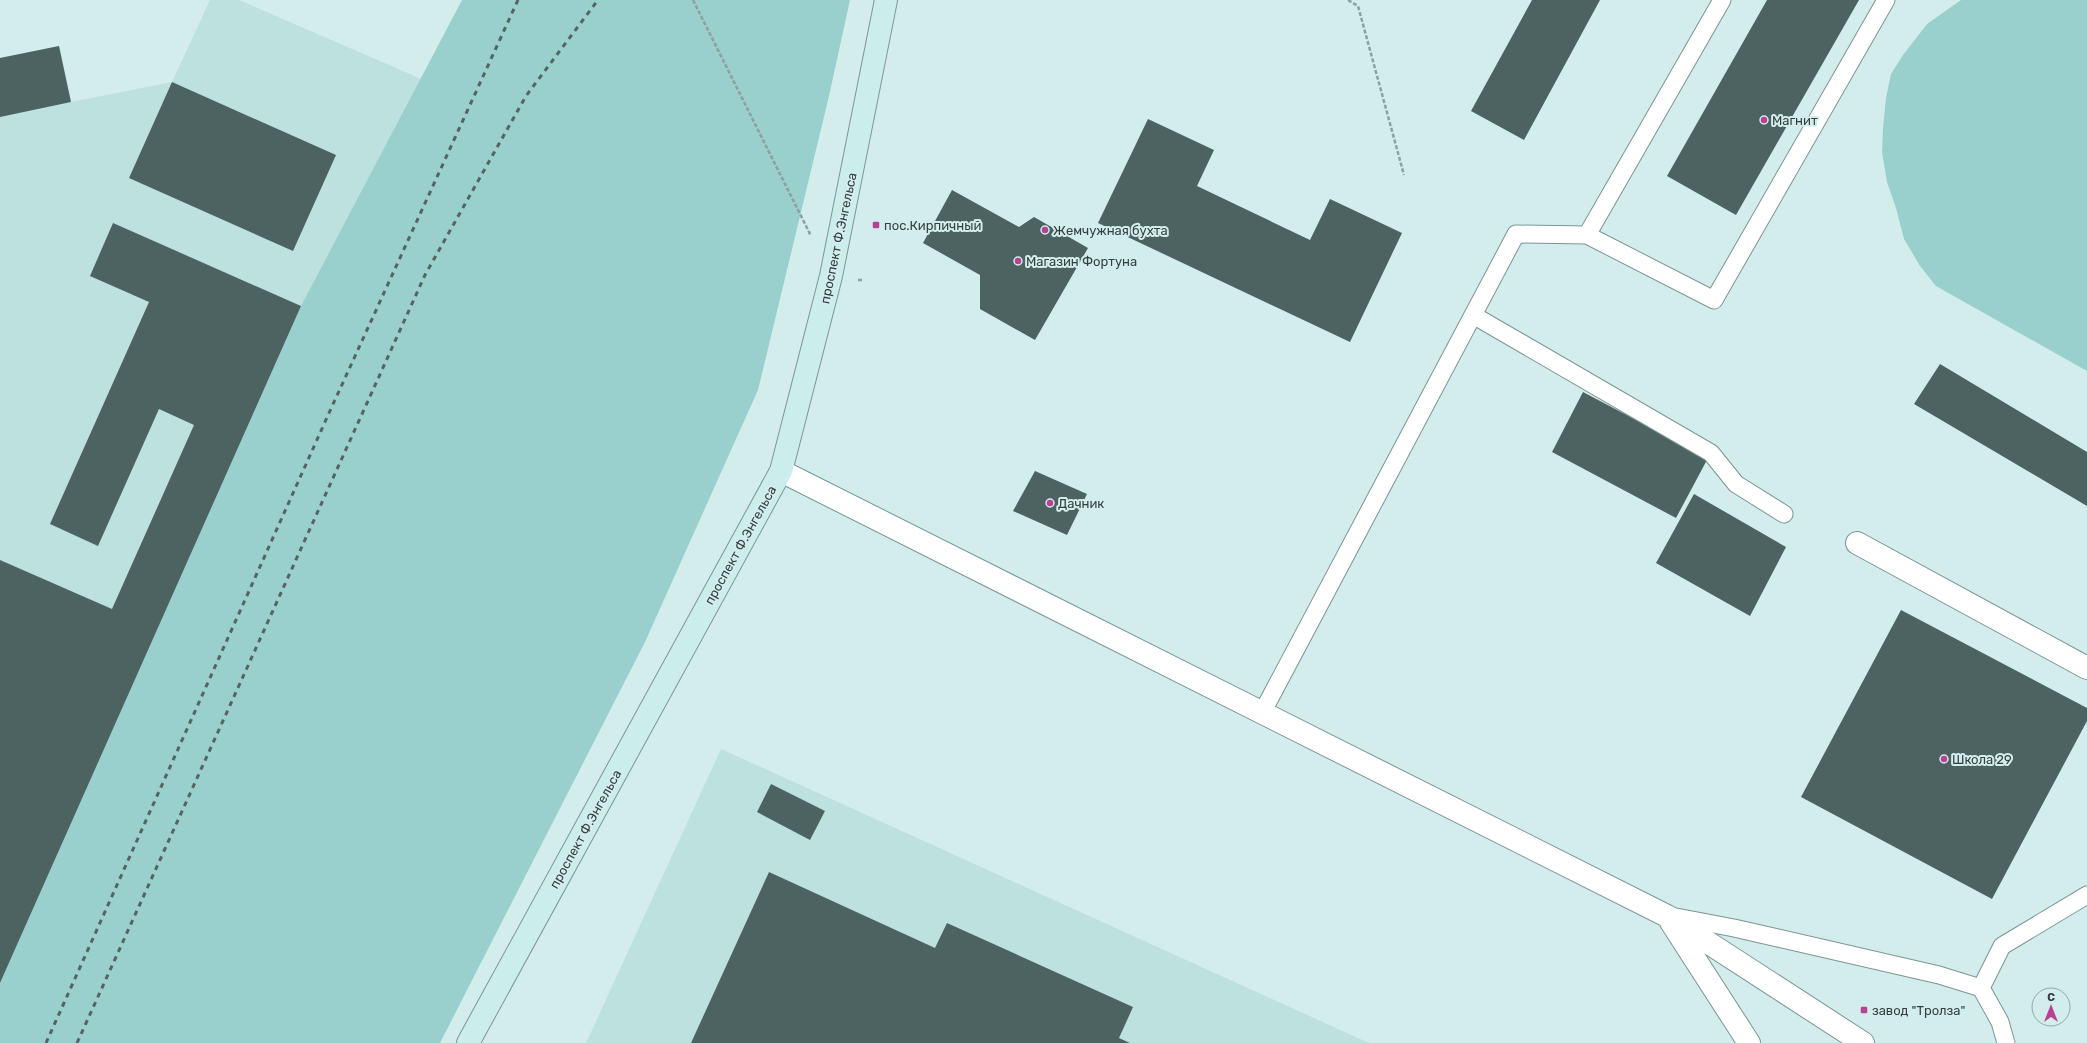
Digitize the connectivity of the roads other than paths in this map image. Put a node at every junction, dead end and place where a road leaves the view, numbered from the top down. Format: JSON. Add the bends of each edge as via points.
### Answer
{"nodes":[{"id":1,"x":886,"y":0,"type":"edge"},
{"id":2,"x":1722,"y":0,"type":"edge"},
{"id":3,"x":1886,"y":0,"type":"edge"},
{"id":4,"x":1587,"y":235,"type":"junction"},
{"id":5,"x":1474,"y":315,"type":"junction"},
{"id":6,"x":781,"y":471,"type":"junction"},
{"id":7,"x":1784,"y":514,"type":"dead end"},
{"id":8,"x":1857,"y":543,"type":"dead end"},
{"id":9,"x":2087,"y":668,"type":"edge"},
{"id":10,"x":1262,"y":713,"type":"junction"},
{"id":11,"x":2087,"y":895,"type":"edge"},
{"id":12,"x":1667,"y":916,"type":"junction"},
{"id":13,"x":1981,"y":988,"type":"junction"},
{"id":14,"x":468,"y":1043,"type":"edge"},
{"id":15,"x":1749,"y":1043,"type":"edge"},
{"id":16,"x":1863,"y":1043,"type":"edge"},
{"id":17,"x":2006,"y":1043,"type":"edge"}],
"edges":[{"from":1,"to":6,"type":"street","name":"проспект Ф.Энгельса","via":[[831,276]]},
{"from":2,"to":4,"type":"lane"},
{"from":3,"to":4,"type":"lane","via":[[1714,300]]},
{"from":4,"to":5,"type":"lane","via":[[1516,234]]},
{"from":5,"to":7,"type":"lane","via":[[1711,453],[1736,484]]},
{"from":5,"to":10,"type":"lane"},
{"from":6,"to":10,"type":"street"},
{"from":6,"to":14,"type":"street","name":"проспект Ф.Энгельса"},
{"from":8,"to":9,"type":"street"},
{"from":10,"to":12,"type":"street"},
{"from":11,"to":13,"type":"lane","via":[[2002,946]]},
{"from":12,"to":13,"type":"lane","via":[[1734,928]]},
{"from":12,"to":15,"type":"street"},
{"from":12,"to":16,"type":"street"},
{"from":13,"to":17,"type":"lane","via":[[2000,1022]]}]}
